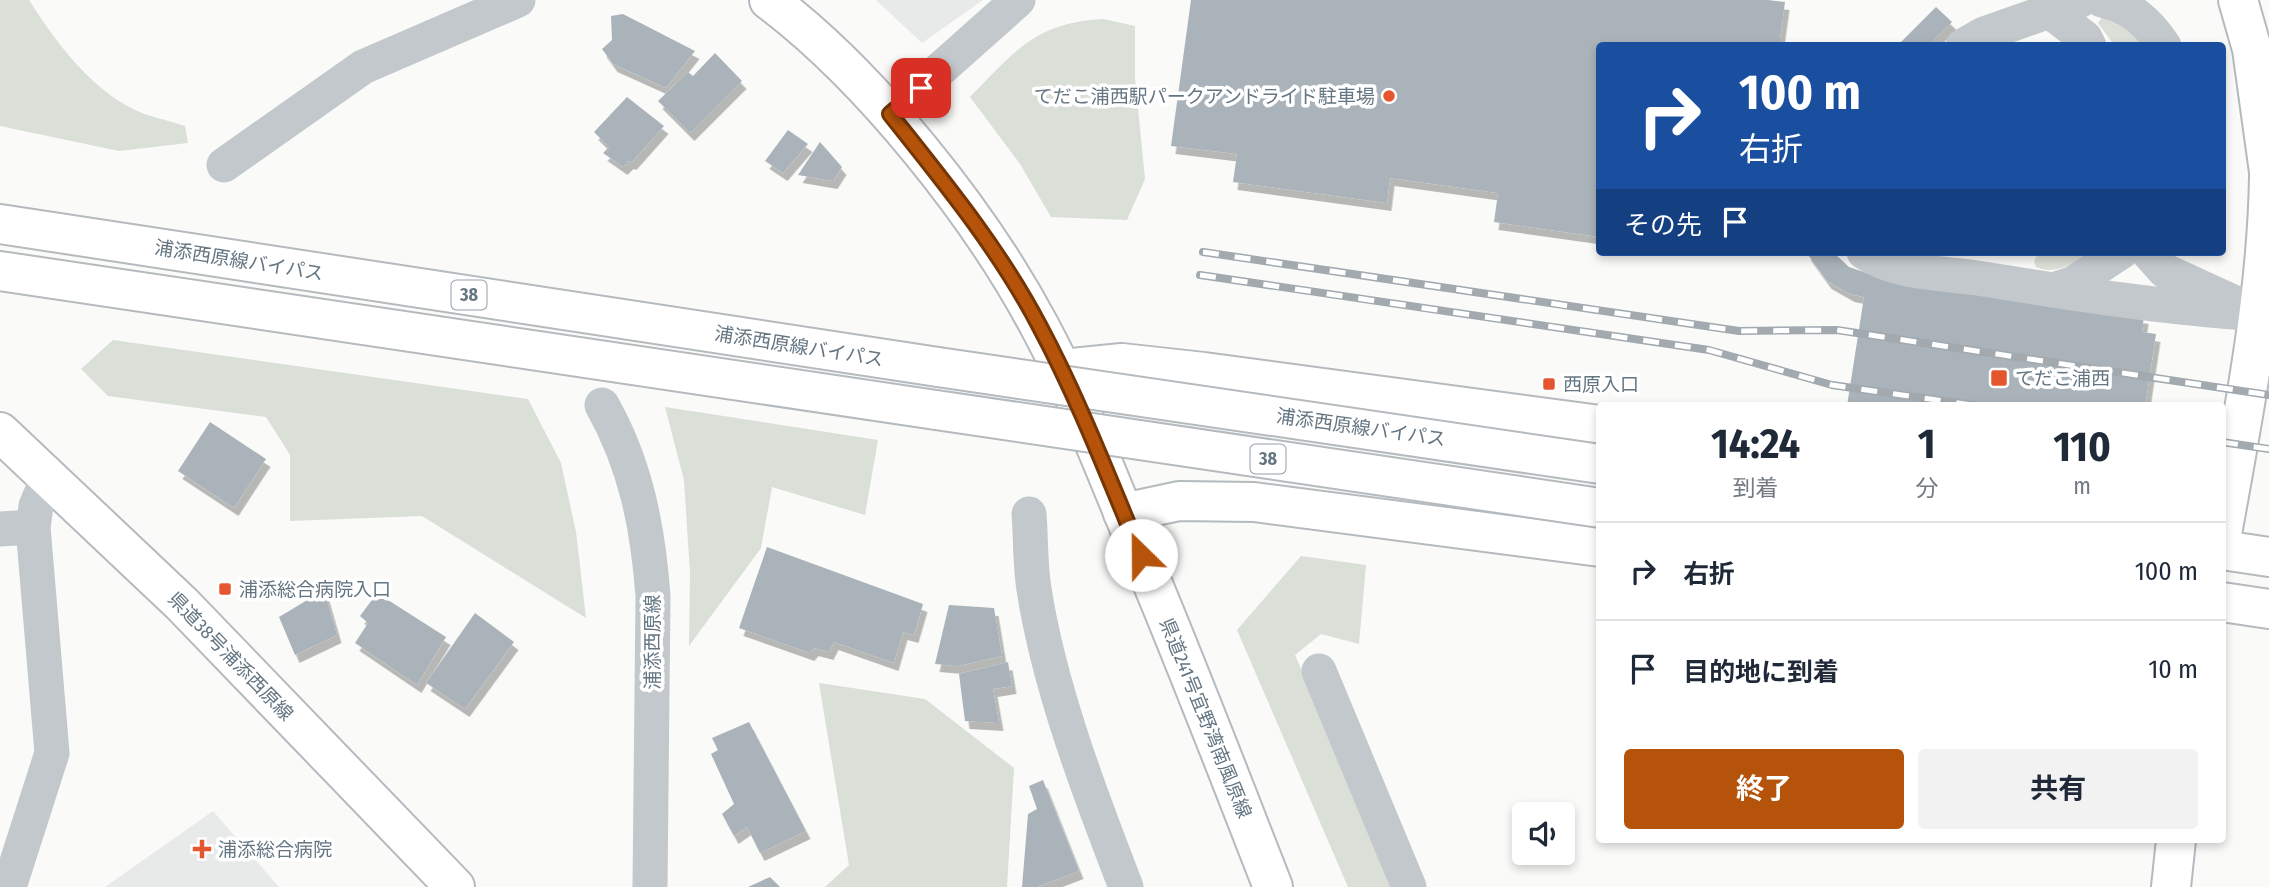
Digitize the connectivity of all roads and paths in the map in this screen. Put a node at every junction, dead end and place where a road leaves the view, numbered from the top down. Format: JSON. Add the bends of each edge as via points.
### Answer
{"nodes":[{"id":1,"x":518,"y":0,"type":"edge"},
{"id":2,"x":769,"y":0,"type":"edge"},
{"id":3,"x":1018,"y":0,"type":"edge"},
{"id":4,"x":2102,"y":0,"type":"edge"},
{"id":5,"x":2238,"y":0,"type":"edge"},
{"id":6,"x":2064,"y":5,"type":"edge"},
{"id":7,"x":1970,"y":42,"type":"edge"},
{"id":8,"x":2087,"y":42,"type":"edge"},
{"id":9,"x":2161,"y":42,"type":"edge"},
{"id":10,"x":890,"y":114,"type":"junction"},
{"id":11,"x":224,"y":165,"type":"dead end"},
{"id":12,"x":2269,"y":175,"type":"edge"},
{"id":13,"x":0,"y":224,"type":"edge"},
{"id":14,"x":1869,"y":256,"type":"edge"},
{"id":15,"x":1987,"y":256,"type":"edge"},
{"id":16,"x":2115,"y":256,"type":"edge"},
{"id":17,"x":2152,"y":256,"type":"edge"},
{"id":18,"x":0,"y":271,"type":"edge"},
{"id":19,"x":1956,"y":275,"type":"junction"},
{"id":20,"x":2053,"y":290,"type":"junction"},
{"id":21,"x":2259,"y":314,"type":"junction"},
{"id":22,"x":1062,"y":369,"type":"junction"},
{"id":23,"x":602,"y":405,"type":"dead end"},
{"id":24,"x":1596,"y":424,"type":"edge"},
{"id":25,"x":0,"y":432,"type":"edge"},
{"id":26,"x":1596,"y":463,"type":"edge"},
{"id":27,"x":48,"y":478,"type":"junction"},
{"id":28,"x":1596,"y":507,"type":"edge"},
{"id":29,"x":2226,"y":510,"type":"edge"},
{"id":30,"x":1123,"y":513,"type":"junction"},
{"id":31,"x":1029,"y":514,"type":"dead end"},
{"id":32,"x":17,"y":528,"type":"edge"},
{"id":33,"x":1596,"y":546,"type":"edge"},
{"id":34,"x":2226,"y":551,"type":"edge"},
{"id":35,"x":2269,"y":557,"type":"edge"},
{"id":36,"x":2226,"y":603,"type":"edge"},
{"id":37,"x":2269,"y":609,"type":"edge"},
{"id":38,"x":1319,"y":671,"type":"dead end"},
{"id":39,"x":2176,"y":843,"type":"edge"},
{"id":40,"x":9,"y":887,"type":"edge"},
{"id":41,"x":455,"y":887,"type":"edge"},
{"id":42,"x":650,"y":887,"type":"edge"},
{"id":43,"x":1126,"y":887,"type":"edge"},
{"id":44,"x":1273,"y":887,"type":"edge"},
{"id":45,"x":1409,"y":887,"type":"edge"},
{"id":46,"x":2171,"y":887,"type":"edge"}],
"edges":[{"from":1,"to":11,"type":"street","via":[[363,67]]},
{"from":2,"to":10,"type":"main road","name":"県道241号宜野湾南風原線"},
{"from":3,"to":10,"type":"street"},
{"from":4,"to":9,"type":"street","via":[[2132,11]]},
{"from":5,"to":12,"type":"main road","via":[[2252,49]]},
{"from":6,"to":7,"type":"street"},
{"from":6,"to":8,"type":"street"},
{"from":10,"to":22,"type":"main road","name":"県道241号宜野湾南風原線","via":[[996,255]]},
{"from":12,"to":21,"type":"main road"},
{"from":13,"to":26,"type":"main road","name":"浦添西原線バイパス","number":"38","bridge":true},
{"from":14,"to":19,"type":"street","via":[[1879,263]]},
{"from":15,"to":19,"type":"street"},
{"from":16,"to":20,"type":"street","via":[[2074,283]]},
{"from":17,"to":21,"type":"street","via":[[2165,271]]},
{"from":18,"to":28,"type":"main road","number":"38","bridge":true},
{"from":19,"to":20,"type":"street"},
{"from":20,"to":21,"type":"street"},
{"from":21,"to":29,"type":"main road"},
{"from":22,"to":24,"type":"main road","via":[[1122,363],[1292,381]]},
{"from":22,"to":30,"type":"main road","name":"県道241号宜野湾南風原線"},
{"from":23,"to":42,"type":"street","name":"浦添西原線","via":[[628,461],[649,548],[653,596]]},
{"from":25,"to":27,"type":"main road","name":"県道38号浦添西原線"},
{"from":27,"to":32,"type":"street","via":[[36,506]]},
{"from":27,"to":41,"type":"main road","name":"県道38号浦添西原線","via":[[182,604]]},
{"from":30,"to":33,"type":"main road","via":[[1167,502],[1217,500],[1334,510]]},
{"from":30,"to":44,"type":"main road","name":"県道241号宜野湾南風原線"},
{"from":31,"to":43,"type":"street","via":[[1033,588],[1060,699]]},
{"from":32,"to":40,"type":"street","via":[[52,753]]},
{"from":34,"to":35,"type":"main road"},
{"from":36,"to":37,"type":"main road"},
{"from":38,"to":45,"type":"street"},
{"from":39,"to":46,"type":"main road"}]}
